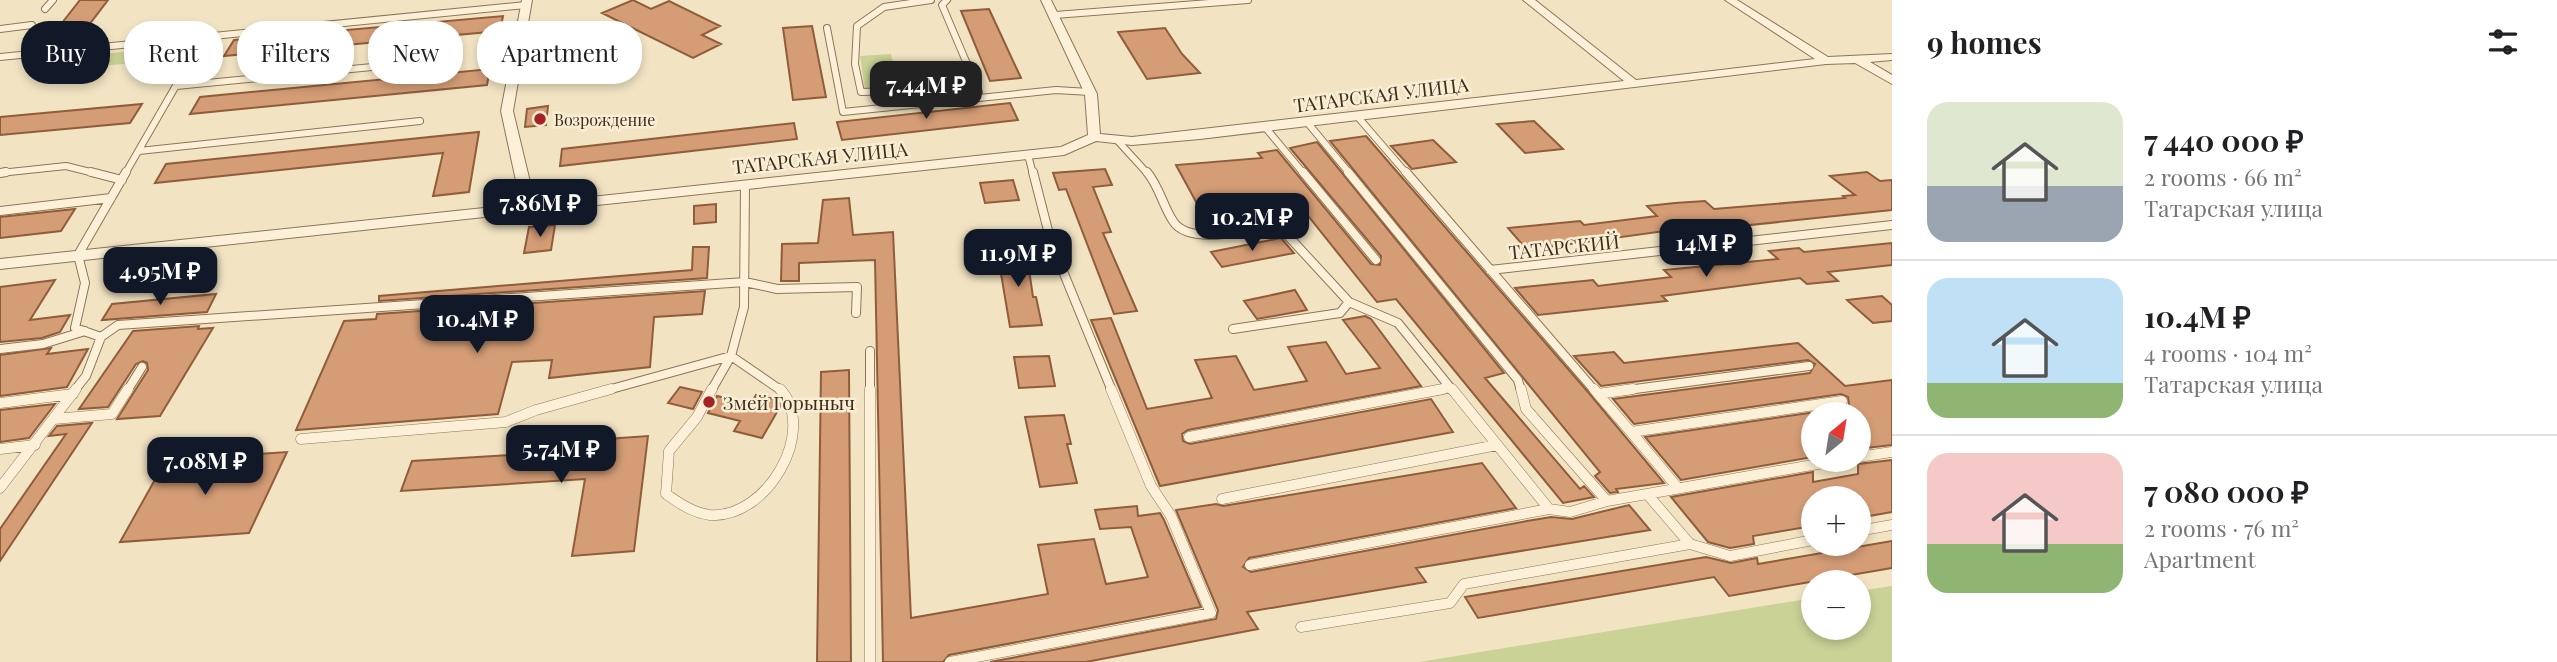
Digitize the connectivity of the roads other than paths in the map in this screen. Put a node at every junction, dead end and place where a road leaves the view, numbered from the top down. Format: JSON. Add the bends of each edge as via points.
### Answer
{"nodes":[{"id":1,"x":52,"y":0,"type":"edge"},
{"id":2,"x":931,"y":0,"type":"edge"},
{"id":3,"x":947,"y":0,"type":"edge"},
{"id":4,"x":1046,"y":0,"type":"edge"},
{"id":5,"x":1248,"y":0,"type":"edge"},
{"id":6,"x":1528,"y":0,"type":"edge"},
{"id":7,"x":1730,"y":0,"type":"edge"},
{"id":8,"x":526,"y":3,"type":"edge"},
{"id":9,"x":45,"y":9,"type":"dead end"},
{"id":10,"x":1055,"y":15,"type":"junction"},
{"id":11,"x":21,"y":26,"type":"edge"},
{"id":12,"x":827,"y":28,"type":"dead end"},
{"id":13,"x":0,"y":29,"type":"edge"},
{"id":14,"x":223,"y":35,"type":"edge"},
{"id":15,"x":124,"y":45,"type":"edge"},
{"id":16,"x":0,"y":57,"type":"edge"},
{"id":17,"x":1892,"y":57,"type":"edge"},
{"id":18,"x":1859,"y":60,"type":"junction"},
{"id":19,"x":1826,"y":61,"type":"junction"},
{"id":20,"x":368,"y":67,"type":"edge"},
{"id":21,"x":1892,"y":80,"type":"edge"},
{"id":22,"x":1633,"y":83,"type":"junction"},
{"id":23,"x":176,"y":86,"type":"joint"},
{"id":24,"x":978,"y":89,"type":"junction"},
{"id":25,"x":1090,"y":92,"type":"junction"},
{"id":26,"x":981,"y":98,"type":"junction"},
{"id":27,"x":1357,"y":116,"type":"junction"},
{"id":28,"x":420,"y":121,"type":"dead end"},
{"id":29,"x":1307,"y":122,"type":"junction"},
{"id":30,"x":1265,"y":127,"type":"junction"},
{"id":31,"x":1094,"y":137,"type":"junction"},
{"id":32,"x":1117,"y":140,"type":"junction"},
{"id":33,"x":139,"y":151,"type":"junction"},
{"id":34,"x":1028,"y":155,"type":"junction"},
{"id":35,"x":0,"y":173,"type":"edge"},
{"id":36,"x":122,"y":180,"type":"junction"},
{"id":37,"x":745,"y":185,"type":"junction"},
{"id":38,"x":111,"y":198,"type":"junction"},
{"id":39,"x":529,"y":208,"type":"junction"},
{"id":40,"x":0,"y":211,"type":"edge"},
{"id":41,"x":1892,"y":225,"type":"edge"},
{"id":42,"x":79,"y":255,"type":"junction"},
{"id":43,"x":1376,"y":260,"type":"dead end"},
{"id":44,"x":0,"y":264,"type":"edge"},
{"id":45,"x":1490,"y":270,"type":"junction"},
{"id":46,"x":745,"y":282,"type":"junction"},
{"id":47,"x":1349,"y":302,"type":"junction"},
{"id":48,"x":856,"y":313,"type":"dead end"},
{"id":49,"x":1233,"y":330,"type":"dead end"},
{"id":50,"x":85,"y":331,"type":"junction"},
{"id":51,"x":101,"y":337,"type":"junction"},
{"id":52,"x":0,"y":349,"type":"edge"},
{"id":53,"x":870,"y":351,"type":"dead end"},
{"id":54,"x":731,"y":356,"type":"junction"},
{"id":55,"x":1809,"y":366,"type":"dead end"},
{"id":56,"x":142,"y":367,"type":"dead end"},
{"id":57,"x":1450,"y":388,"type":"junction"},
{"id":58,"x":73,"y":394,"type":"junction"},
{"id":59,"x":1598,"y":394,"type":"junction"},
{"id":60,"x":1842,"y":401,"type":"dead end"},
{"id":61,"x":0,"y":403,"type":"edge"},
{"id":62,"x":54,"y":419,"type":"junction"},
{"id":63,"x":1631,"y":432,"type":"junction"},
{"id":64,"x":1189,"y":436,"type":"dead end"},
{"id":65,"x":301,"y":439,"type":"dead end"},
{"id":66,"x":34,"y":445,"type":"junction"},
{"id":67,"x":1497,"y":445,"type":"junction"},
{"id":68,"x":0,"y":449,"type":"edge"},
{"id":69,"x":1892,"y":452,"type":"edge"},
{"id":70,"x":1871,"y":455,"type":"edge"},
{"id":71,"x":1801,"y":467,"type":"edge"},
{"id":72,"x":0,"y":488,"type":"edge"},
{"id":73,"x":1678,"y":488,"type":"junction"},
{"id":74,"x":1647,"y":494,"type":"junction"},
{"id":75,"x":1222,"y":499,"type":"dead end"},
{"id":76,"x":1607,"y":500,"type":"junction"},
{"id":77,"x":1549,"y":509,"type":"junction"},
{"id":78,"x":1892,"y":525,"type":"edge"},
{"id":79,"x":1871,"y":529,"type":"edge"},
{"id":80,"x":1801,"y":542,"type":"edge"},
{"id":81,"x":1690,"y":544,"type":"junction"},
{"id":82,"x":1250,"y":565,"type":"dead end"},
{"id":83,"x":1301,"y":627,"type":"dead end"},
{"id":84,"x":870,"y":662,"type":"edge"},
{"id":85,"x":950,"y":662,"type":"edge"}],
"edges":[{"from":1,"to":9,"type":"lane"},
{"from":2,"to":24,"type":"lane","via":[[884,7],[857,26],[855,64],[861,92]]},
{"from":3,"to":24,"type":"lane","via":[[942,5]]},
{"from":4,"to":10,"type":"street"},
{"from":5,"to":10,"type":"lane"},
{"from":6,"to":22,"type":"street"},
{"from":7,"to":19,"type":"street"},
{"from":8,"to":14,"type":"lane"},
{"from":8,"to":39,"type":"street","via":[[507,111]]},
{"from":10,"to":25,"type":"street"},
{"from":11,"to":13,"type":"lane"},
{"from":12,"to":26,"type":"lane","via":[[843,111]]},
{"from":15,"to":16,"type":"lane"},
{"from":17,"to":18,"type":"street","name":"ТАТАРСКАЯ УЛИЦА"},
{"from":18,"to":19,"type":"street","name":"ТАТАРСКАЯ УЛИЦА"},
{"from":18,"to":21,"type":"street"},
{"from":19,"to":22,"type":"street","name":"ТАТАРСКАЯ УЛИЦА"},
{"from":20,"to":23,"type":"lane"},
{"from":22,"to":27,"type":"street","name":"ТАТАРСКАЯ УЛИЦА"},
{"from":23,"to":33,"type":"lane"},
{"from":24,"to":26,"type":"lane"},
{"from":25,"to":26,"type":"lane","via":[[1056,90]]},
{"from":25,"to":31,"type":"street"},
{"from":27,"to":29,"type":"street","name":"ТАТАРСКАЯ УЛИЦА"},
{"from":27,"to":45,"type":"lane"},
{"from":28,"to":33,"type":"lane"},
{"from":29,"to":30,"type":"street","name":"ТАТАРСКАЯ УЛИЦА"},
{"from":29,"to":76,"type":"lane","via":[[1518,380],[1526,409]]},
{"from":30,"to":32,"type":"street","name":"ТАТАРСКАЯ УЛИЦА"},
{"from":30,"to":43,"type":"lane"},
{"from":31,"to":32,"type":"street","name":"ТАТАРСКАЯ УЛИЦА"},
{"from":31,"to":34,"type":"street","name":"ТАТАРСКАЯ УЛИЦА","via":[[1064,151]]},
{"from":32,"to":47,"type":"lane","via":[[1151,177],[1174,224],[1187,234],[1278,225]]},
{"from":33,"to":36,"type":"lane"},
{"from":34,"to":37,"type":"street","name":"ТАТАРСКАЯ УЛИЦА"},
{"from":34,"to":85,"type":"lane","via":[[1051,242],[1151,486],[1171,516],[1211,613]]},
{"from":35,"to":36,"type":"lane","via":[[66,166]]},
{"from":36,"to":38,"type":"lane"},
{"from":37,"to":39,"type":"street","name":"ТАТАРСКАЯ УЛИЦА"},
{"from":37,"to":46,"type":"lane"},
{"from":38,"to":40,"type":"lane"},
{"from":38,"to":42,"type":"lane"},
{"from":39,"to":42,"type":"street","name":"ТАТАРСКАЯ УЛИЦА"},
{"from":41,"to":45,"type":"lane","name":"ТАТАРСКИЙ"},
{"from":42,"to":44,"type":"street","name":"ТАТАРСКАЯ УЛИЦА"},
{"from":42,"to":50,"type":"lane","via":[[85,283],[75,328]]},
{"from":45,"to":59,"type":"lane"},
{"from":46,"to":48,"type":"lane","via":[[777,289],[857,287]]},
{"from":46,"to":51,"type":"lane","via":[[118,325]]},
{"from":46,"to":54,"type":"lane","via":[[744,307]]},
{"from":47,"to":49,"type":"lane","via":[[1340,313]]},
{"from":47,"to":57,"type":"lane","via":[[1398,323]]},
{"from":50,"to":51,"type":"lane"},
{"from":50,"to":52,"type":"lane","via":[[43,344]]},
{"from":51,"to":58,"type":"lane","via":[[86,376]]},
{"from":53,"to":84,"type":"lane"},
{"from":54,"to":54,"type":"lane","via":[[697,417],[669,451],[666,494],[708,515],[751,506],[783,467],[791,437],[791,404],[782,391]]},
{"from":54,"to":65,"type":"lane","via":[[506,422]]},
{"from":55,"to":59,"type":"lane"},
{"from":56,"to":62,"type":"lane","via":[[112,414]]},
{"from":57,"to":64,"type":"lane"},
{"from":57,"to":67,"type":"lane"},
{"from":58,"to":61,"type":"lane"},
{"from":58,"to":62,"type":"lane"},
{"from":59,"to":63,"type":"lane"},
{"from":60,"to":63,"type":"lane"},
{"from":62,"to":66,"type":"lane"},
{"from":63,"to":73,"type":"lane"},
{"from":66,"to":68,"type":"lane"},
{"from":66,"to":72,"type":"lane"},
{"from":67,"to":75,"type":"lane"},
{"from":67,"to":77,"type":"lane"},
{"from":69,"to":70,"type":"lane"},
{"from":71,"to":73,"type":"lane"},
{"from":73,"to":74,"type":"lane"},
{"from":74,"to":76,"type":"lane"},
{"from":74,"to":81,"type":"lane"},
{"from":76,"to":77,"type":"lane","via":[[1570,512]]},
{"from":77,"to":82,"type":"lane"},
{"from":78,"to":79,"type":"lane"},
{"from":80,"to":81,"type":"lane","via":[[1730,556]]},
{"from":81,"to":83,"type":"lane","via":[[1464,584],[1450,603]]}]}
